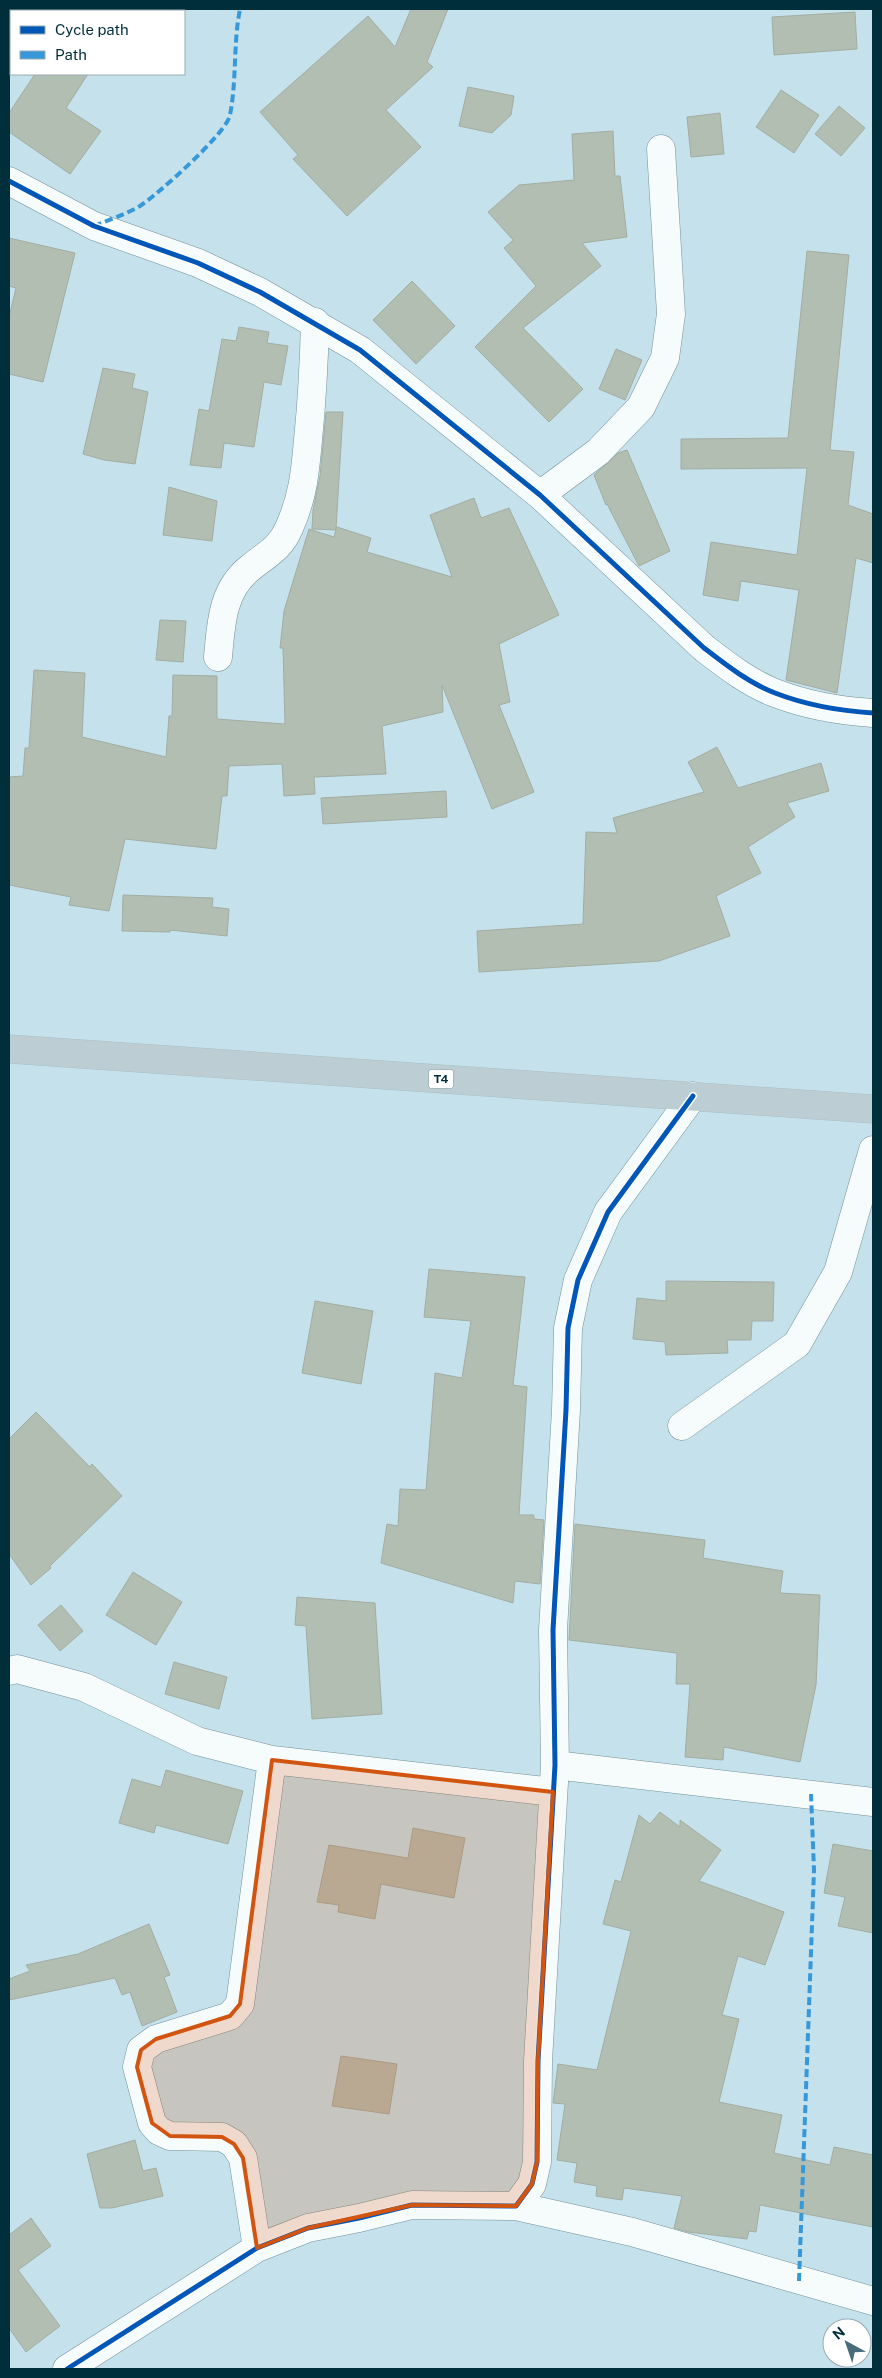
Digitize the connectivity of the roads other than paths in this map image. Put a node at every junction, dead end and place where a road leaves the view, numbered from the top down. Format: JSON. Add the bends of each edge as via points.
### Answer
{"nodes":[{"id":1,"x":661,"y":149,"type":"dead end"},
{"id":2,"x":9,"y":181,"type":"edge"},
{"id":3,"x":315,"y":322,"type":"junction"},
{"id":4,"x":540,"y":495,"type":"junction"},
{"id":5,"x":218,"y":657,"type":"dead end"},
{"id":6,"x":873,"y":713,"type":"edge"},
{"id":7,"x":9,"y":1049,"type":"edge"},
{"id":8,"x":693,"y":1096,"type":"junction"},
{"id":9,"x":873,"y":1109,"type":"edge"},
{"id":10,"x":873,"y":1150,"type":"edge"},
{"id":11,"x":682,"y":1426,"type":"dead end"},
{"id":12,"x":9,"y":1671,"type":"edge"},
{"id":13,"x":272,"y":1760,"type":"junction"},
{"id":14,"x":556,"y":1765,"type":"junction"},
{"id":15,"x":553,"y":1792,"type":"junction"},
{"id":16,"x":873,"y":1802,"type":"edge"},
{"id":17,"x":516,"y":2206,"type":"junction"},
{"id":18,"x":257,"y":2248,"type":"junction"},
{"id":19,"x":873,"y":2301,"type":"edge"},
{"id":20,"x":67,"y":2369,"type":"edge"}],
"edges":[{"from":1,"to":4,"type":"street","via":[[671,314],[665,358],[641,407],[598,452]]},
{"from":2,"to":3,"type":"street","via":[[94,226],[198,263]]},
{"from":3,"to":4,"type":"street","via":[[360,350]]},
{"from":3,"to":5,"type":"street","via":[[313,393],[302,494],[276,550],[249,569],[232,588],[223,610]]},
{"from":4,"to":6,"type":"street","via":[[704,648],[733,670],[775,693],[843,711]]},
{"from":7,"to":8,"type":"highway","number":"T4"},
{"from":8,"to":9,"type":"highway","number":"T4"},
{"from":8,"to":14,"type":"street","via":[[608,1212],[578,1280],[568,1328],[554,1630]]},
{"from":10,"to":11,"type":"street","via":[[838,1272],[797,1344]]},
{"from":12,"to":13,"type":"street","via":[[17,1669],[84,1687],[197,1741]]},
{"from":13,"to":15,"type":"street"},
{"from":13,"to":18,"type":"street","via":[[240,2004],[230,2016],[156,2039],[141,2050],[137,2067],[152,2124],[159,2131],[170,2136],[222,2137],[234,2144],[243,2158]]},
{"from":14,"to":15,"type":"street"},
{"from":14,"to":16,"type":"street"},
{"from":15,"to":17,"type":"street","via":[[538,2061],[537,2162],[532,2184]]},
{"from":17,"to":18,"type":"street","via":[[412,2205],[308,2228]]},
{"from":17,"to":19,"type":"street","via":[[632,2232]]},
{"from":18,"to":20,"type":"street"}]}
